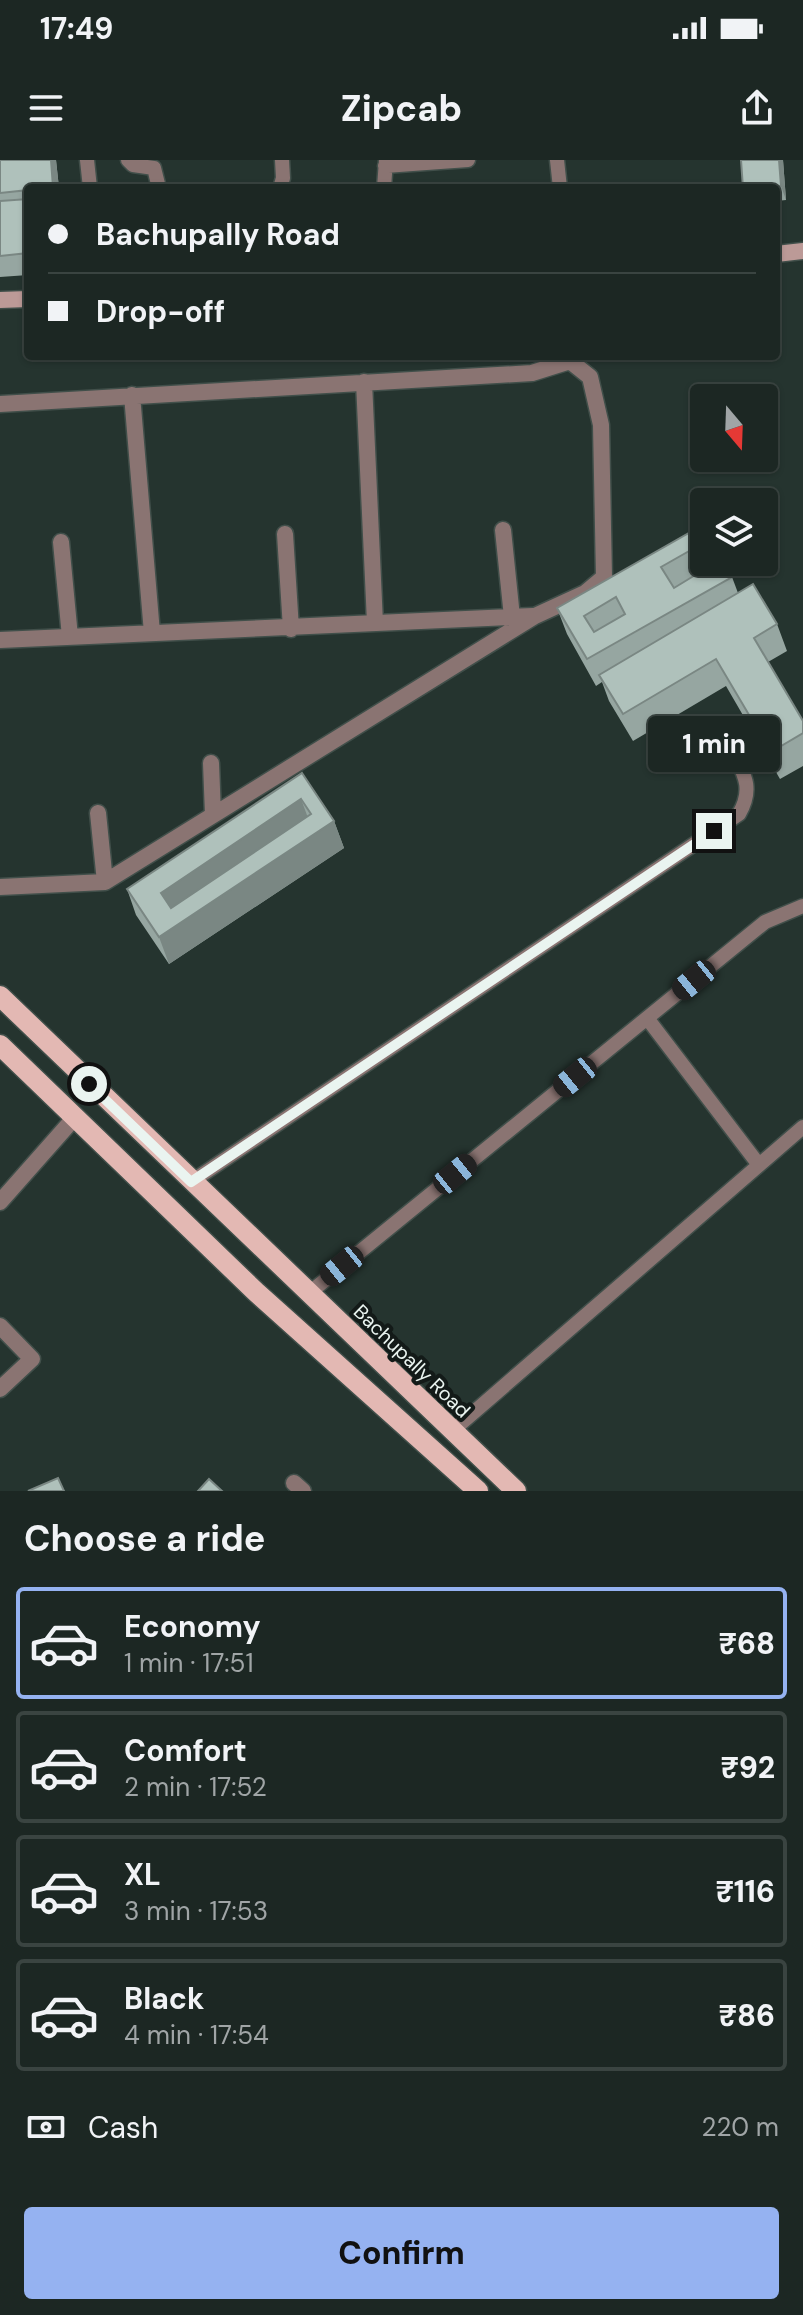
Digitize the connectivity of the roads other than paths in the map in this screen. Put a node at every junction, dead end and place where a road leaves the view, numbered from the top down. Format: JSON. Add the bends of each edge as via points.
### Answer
{"nodes":[{"id":1,"x":87,"y":160,"type":"edge"},
{"id":2,"x":128,"y":160,"type":"edge"},
{"id":3,"x":282,"y":160,"type":"edge"},
{"id":4,"x":468,"y":160,"type":"edge"},
{"id":5,"x":557,"y":160,"type":"edge"},
{"id":6,"x":386,"y":163,"type":"edge"},
{"id":7,"x":90,"y":184,"type":"edge"},
{"id":8,"x":158,"y":184,"type":"edge"},
{"id":9,"x":281,"y":184,"type":"edge"},
{"id":10,"x":384,"y":184,"type":"edge"},
{"id":11,"x":560,"y":184,"type":"edge"},
{"id":12,"x":803,"y":253,"type":"edge"},
{"id":13,"x":780,"y":254,"type":"edge"},
{"id":14,"x":24,"y":299,"type":"edge"},
{"id":15,"x":0,"y":300,"type":"edge"},
{"id":16,"x":364,"y":382,"type":"junction"},
{"id":17,"x":132,"y":395,"type":"junction"},
{"id":18,"x":0,"y":404,"type":"edge"},
{"id":19,"x":503,"y":530,"type":"dead end"},
{"id":20,"x":285,"y":534,"type":"dead end"},
{"id":21,"x":61,"y":542,"type":"dead end"},
{"id":22,"x":535,"y":616,"type":"junction"},
{"id":23,"x":512,"y":617,"type":"junction"},
{"id":24,"x":375,"y":623,"type":"junction"},
{"id":25,"x":291,"y":629,"type":"junction"},
{"id":26,"x":152,"y":633,"type":"junction"},
{"id":27,"x":70,"y":637,"type":"junction"},
{"id":28,"x":0,"y":640,"type":"edge"},
{"id":29,"x":732,"y":749,"type":"dead end"},
{"id":30,"x":211,"y":763,"type":"dead end"},
{"id":31,"x":98,"y":813,"type":"dead end"},
{"id":32,"x":213,"y":815,"type":"junction"},
{"id":33,"x":105,"y":882,"type":"junction"},
{"id":34,"x":0,"y":887,"type":"edge"},
{"id":35,"x":803,"y":906,"type":"edge"},
{"id":36,"x":0,"y":996,"type":"edge"},
{"id":37,"x":647,"y":1018,"type":"junction"},
{"id":38,"x":0,"y":1045,"type":"edge"},
{"id":39,"x":76,"y":1116,"type":"junction"},
{"id":40,"x":803,"y":1127,"type":"edge"},
{"id":41,"x":759,"y":1165,"type":"junction"},
{"id":42,"x":191,"y":1182,"type":"junction"},
{"id":43,"x":0,"y":1202,"type":"edge"},
{"id":44,"x":308,"y":1294,"type":"junction"},
{"id":45,"x":0,"y":1326,"type":"edge"},
{"id":46,"x":0,"y":1389,"type":"edge"},
{"id":47,"x":451,"y":1432,"type":"junction"},
{"id":48,"x":473,"y":1489,"type":"edge"},
{"id":49,"x":516,"y":1491,"type":"edge"}],
"edges":[{"from":1,"to":7,"type":"lane"},
{"from":2,"to":8,"type":"lane","via":[[154,168]]},
{"from":3,"to":9,"type":"lane"},
{"from":4,"to":6,"type":"lane"},
{"from":5,"to":11,"type":"lane"},
{"from":6,"to":10,"type":"lane"},
{"from":12,"to":13,"type":"street"},
{"from":14,"to":15,"type":"street"},
{"from":16,"to":17,"type":"street"},
{"from":16,"to":22,"type":"street","via":[[532,373],[570,361],[590,377],[601,425],[604,577],[585,593]]},
{"from":16,"to":24,"type":"street"},
{"from":17,"to":18,"type":"street"},
{"from":17,"to":26,"type":"street"},
{"from":19,"to":23,"type":"street"},
{"from":20,"to":25,"type":"street"},
{"from":21,"to":27,"type":"street"},
{"from":22,"to":23,"type":"street"},
{"from":22,"to":32,"type":"street"},
{"from":23,"to":24,"type":"street"},
{"from":24,"to":25,"type":"street"},
{"from":25,"to":26,"type":"street"},
{"from":26,"to":27,"type":"street"},
{"from":27,"to":28,"type":"street"},
{"from":29,"to":42,"type":"lane","via":[[748,781],[739,814]]},
{"from":30,"to":32,"type":"street"},
{"from":31,"to":33,"type":"street"},
{"from":32,"to":33,"type":"street"},
{"from":33,"to":34,"type":"street"},
{"from":35,"to":37,"type":"lane","via":[[765,922]]},
{"from":36,"to":42,"type":"main road","name":"Bachupally Road"},
{"from":37,"to":41,"type":"lane"},
{"from":37,"to":44,"type":"lane"},
{"from":38,"to":39,"type":"main road"},
{"from":39,"to":43,"type":"street"},
{"from":39,"to":48,"type":"main road","via":[[256,1292]]},
{"from":40,"to":41,"type":"lane"},
{"from":41,"to":47,"type":"lane"},
{"from":42,"to":44,"type":"main road","name":"Bachupally Road"},
{"from":44,"to":47,"type":"main road","name":"Bachupally Road"},
{"from":45,"to":46,"type":"street","via":[[32,1359]]},
{"from":47,"to":49,"type":"main road","name":"Bachupally Road"}]}
